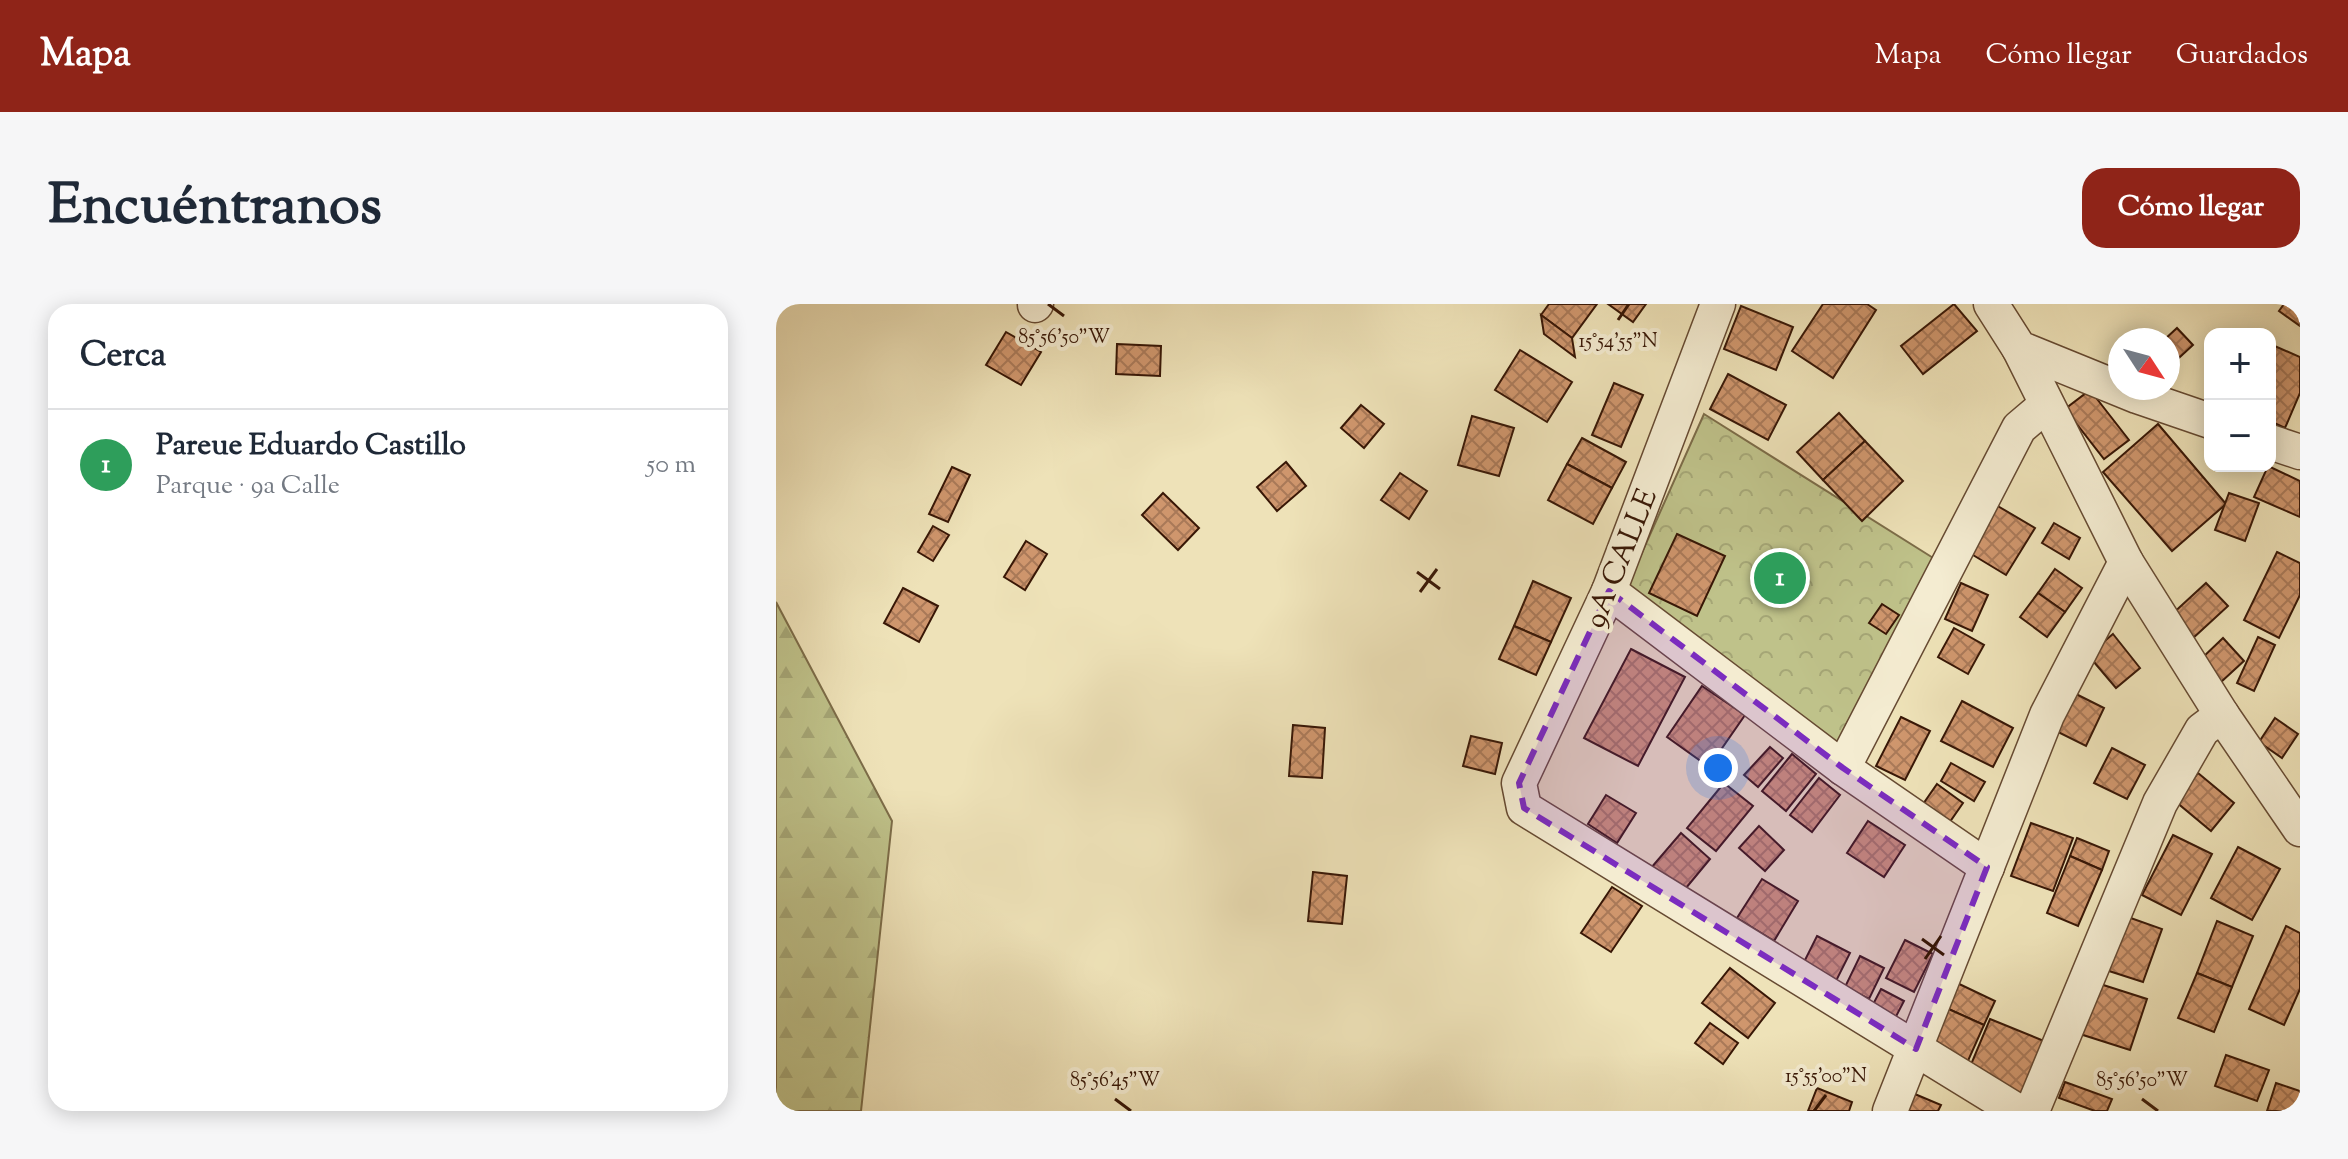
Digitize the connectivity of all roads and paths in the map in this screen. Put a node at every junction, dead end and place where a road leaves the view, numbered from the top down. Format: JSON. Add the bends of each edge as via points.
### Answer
{"nodes":[{"id":1,"x":1718,"y":304,"type":"edge"},
{"id":2,"x":1991,"y":304,"type":"edge"},
{"id":3,"x":2019,"y":348,"type":"junction"},
{"id":4,"x":2046,"y":405,"type":"junction"},
{"id":5,"x":2204,"y":419,"type":"edge"},
{"id":6,"x":2276,"y":444,"type":"edge"},
{"id":7,"x":2300,"y":452,"type":"edge"},
{"id":8,"x":2126,"y":562,"type":"junction"},
{"id":9,"x":1609,"y":591,"type":"junction"},
{"id":10,"x":2222,"y":715,"type":"junction"},
{"id":11,"x":1843,"y":768,"type":"junction"},
{"id":12,"x":2300,"y":829,"type":"edge"},
{"id":13,"x":1987,"y":867,"type":"junction"},
{"id":14,"x":1916,"y":1049,"type":"junction"},
{"id":15,"x":1890,"y":1111,"type":"edge"},
{"id":16,"x":2017,"y":1111,"type":"edge"},
{"id":17,"x":2032,"y":1111,"type":"edge"}],
"edges":[{"from":1,"to":9,"type":"street","name":"9A CALLE"},
{"from":2,"to":3,"type":"street"},
{"from":3,"to":4,"type":"street"},
{"from":3,"to":5,"type":"street"},
{"from":4,"to":8,"type":"street"},
{"from":4,"to":11,"type":"street","via":[[2019,428]]},
{"from":6,"to":7,"type":"street"},
{"from":8,"to":10,"type":"street"},
{"from":8,"to":13,"type":"street","via":[[2047,715]]},
{"from":9,"to":11,"type":"street"},
{"from":9,"to":14,"type":"street","name":"9A CALLE","via":[[1519,783],[1524,808]]},
{"from":10,"to":12,"type":"street"},
{"from":10,"to":17,"type":"street","via":[[2202,730],[2160,803]]},
{"from":11,"to":13,"type":"street"},
{"from":13,"to":14,"type":"street"},
{"from":14,"to":15,"type":"street"},
{"from":14,"to":16,"type":"street"}]}
